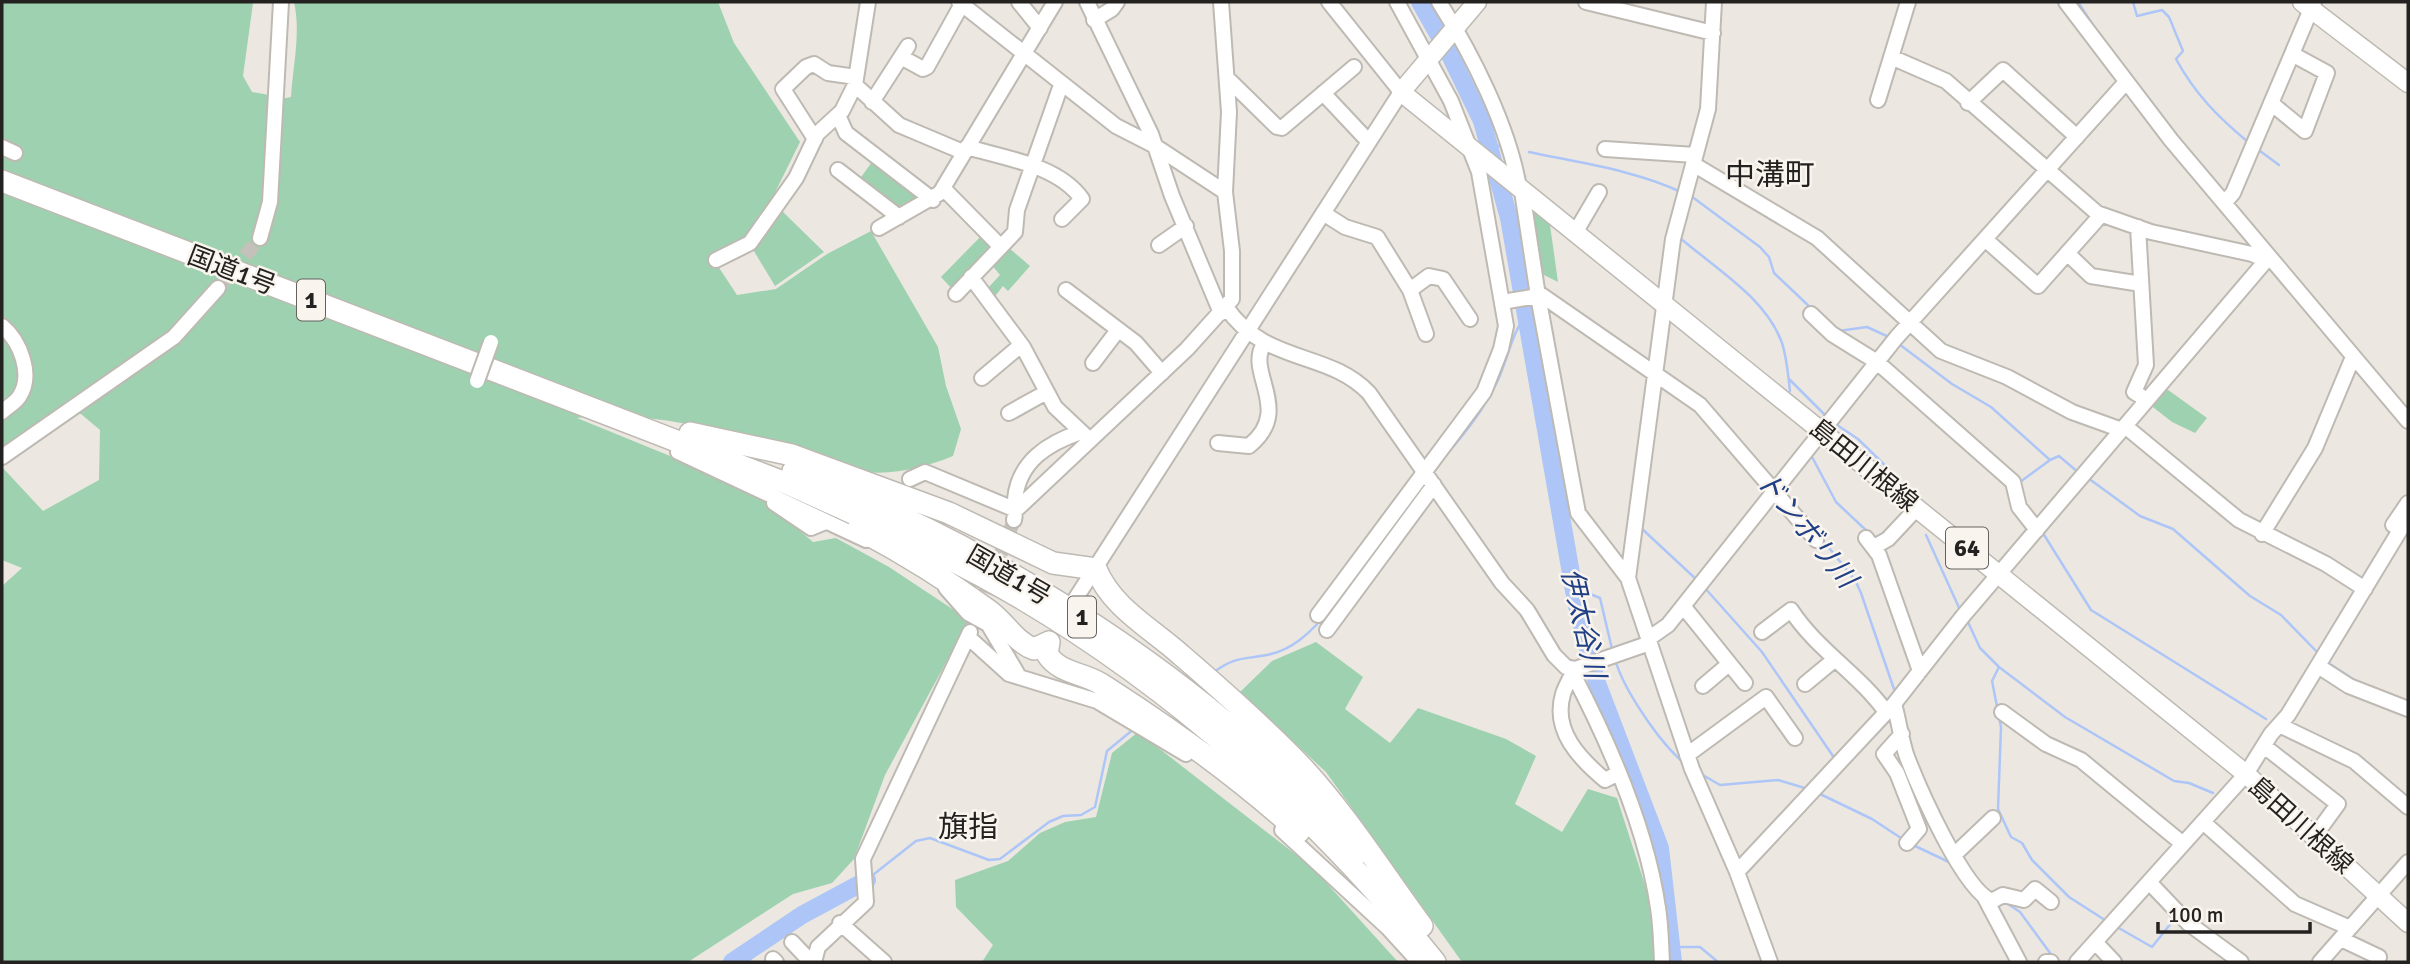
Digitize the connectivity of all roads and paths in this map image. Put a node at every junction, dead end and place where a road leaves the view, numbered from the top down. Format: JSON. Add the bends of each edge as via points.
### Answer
{"nodes":[{"id":1,"x":281,"y":2,"type":"edge"},
{"id":2,"x":868,"y":2,"type":"edge"},
{"id":3,"x":1019,"y":2,"type":"edge"},
{"id":4,"x":1055,"y":2,"type":"edge"},
{"id":5,"x":1087,"y":2,"type":"edge"},
{"id":6,"x":1117,"y":2,"type":"edge"},
{"id":7,"x":1215,"y":2,"type":"edge"},
{"id":8,"x":1221,"y":2,"type":"edge"},
{"id":9,"x":1329,"y":2,"type":"edge"},
{"id":10,"x":1397,"y":2,"type":"edge"},
{"id":11,"x":1439,"y":2,"type":"edge"},
{"id":12,"x":1477,"y":2,"type":"edge"},
{"id":13,"x":1586,"y":2,"type":"edge"},
{"id":14,"x":1714,"y":2,"type":"edge"},
{"id":15,"x":1908,"y":2,"type":"edge"},
{"id":16,"x":2066,"y":2,"type":"edge"},
{"id":17,"x":960,"y":3,"type":"edge"},
{"id":18,"x":2309,"y":4,"type":"edge"},
{"id":19,"x":1094,"y":20,"type":"junction"},
{"id":20,"x":1040,"y":27,"type":"junction"},
{"id":21,"x":1453,"y":29,"type":"junction"},
{"id":22,"x":1713,"y":33,"type":"junction"},
{"id":23,"x":2292,"y":54,"type":"junction"},
{"id":24,"x":1024,"y":56,"type":"junction"},
{"id":25,"x":1891,"y":57,"type":"junction"},
{"id":26,"x":1429,"y":58,"type":"junction"},
{"id":27,"x":1354,"y":67,"type":"dead end"},
{"id":28,"x":1227,"y":78,"type":"junction"},
{"id":29,"x":856,"y":81,"type":"junction"},
{"id":30,"x":2126,"y":82,"type":"junction"},
{"id":31,"x":2408,"y":83,"type":"edge"},
{"id":32,"x":1061,"y":85,"type":"junction"},
{"id":33,"x":1401,"y":92,"type":"junction"},
{"id":34,"x":1323,"y":93,"type":"junction"},
{"id":35,"x":1878,"y":100,"type":"dead end"},
{"id":36,"x":872,"y":102,"type":"junction"},
{"id":37,"x":1968,"y":103,"type":"junction"},
{"id":38,"x":2271,"y":103,"type":"junction"},
{"id":39,"x":838,"y":115,"type":"junction"},
{"id":40,"x":2077,"y":137,"type":"junction"},
{"id":41,"x":815,"y":139,"type":"junction"},
{"id":42,"x":1370,"y":142,"type":"junction"},
{"id":43,"x":1466,"y":144,"type":"junction"},
{"id":44,"x":1155,"y":146,"type":"junction"},
{"id":45,"x":965,"y":149,"type":"junction"},
{"id":46,"x":1605,"y":149,"type":"dead end"},
{"id":47,"x":1694,"y":160,"type":"junction"},
{"id":48,"x":1035,"y":167,"type":"junction"},
{"id":49,"x":838,"y":170,"type":"dead end"},
{"id":50,"x":2047,"y":171,"type":"junction"},
{"id":51,"x":2,"y":181,"type":"edge"},
{"id":52,"x":943,"y":188,"type":"junction"},
{"id":53,"x":1519,"y":188,"type":"junction"},
{"id":54,"x":1225,"y":192,"type":"junction"},
{"id":55,"x":1600,"y":192,"type":"dead end"},
{"id":56,"x":933,"y":200,"type":"junction"},
{"id":57,"x":2225,"y":202,"type":"junction"},
{"id":58,"x":1324,"y":213,"type":"junction"},
{"id":59,"x":2101,"y":215,"type":"junction"},
{"id":60,"x":899,"y":217,"type":"junction"},
{"id":61,"x":1062,"y":219,"type":"dead end"},
{"id":62,"x":1186,"y":226,"type":"junction"},
{"id":63,"x":879,"y":228,"type":"dead end"},
{"id":64,"x":2138,"y":228,"type":"junction"},
{"id":65,"x":1575,"y":233,"type":"junction"},
{"id":66,"x":260,"y":238,"type":"tunnel mouth"},
{"id":67,"x":1986,"y":240,"type":"junction"},
{"id":68,"x":1159,"y":244,"type":"dead end"},
{"id":69,"x":1001,"y":247,"type":"junction"},
{"id":70,"x":2067,"y":253,"type":"junction"},
{"id":71,"x":2268,"y":259,"type":"junction"},
{"id":72,"x":716,"y":260,"type":"dead end"},
{"id":73,"x":971,"y":277,"type":"junction"},
{"id":74,"x":2141,"y":284,"type":"junction"},
{"id":75,"x":218,"y":288,"type":"tunnel mouth"},
{"id":76,"x":1066,"y":290,"type":"dead end"},
{"id":77,"x":1410,"y":290,"type":"junction"},
{"id":78,"x":956,"y":294,"type":"dead end"},
{"id":79,"x":1537,"y":294,"type":"junction"},
{"id":80,"x":1502,"y":302,"type":"junction"},
{"id":81,"x":1665,"y":305,"type":"junction"},
{"id":82,"x":1224,"y":310,"type":"junction"},
{"id":83,"x":1811,"y":314,"type":"dead end"},
{"id":84,"x":1470,"y":319,"type":"dead end"},
{"id":85,"x":1911,"y":322,"type":"junction"},
{"id":86,"x":2,"y":326,"type":"edge"},
{"id":87,"x":1118,"y":330,"type":"junction"},
{"id":88,"x":1247,"y":332,"type":"junction"},
{"id":89,"x":1426,"y":334,"type":"dead end"},
{"id":90,"x":491,"y":342,"type":"dead end"},
{"id":91,"x":1264,"y":344,"type":"junction"},
{"id":92,"x":1021,"y":345,"type":"junction"},
{"id":93,"x":2353,"y":357,"type":"junction"},
{"id":94,"x":1877,"y":362,"type":"junction"},
{"id":95,"x":1093,"y":363,"type":"dead end"},
{"id":96,"x":1162,"y":373,"type":"junction"},
{"id":97,"x":1655,"y":373,"type":"junction"},
{"id":98,"x":982,"y":378,"type":"dead end"},
{"id":99,"x":477,"y":381,"type":"dead end"},
{"id":100,"x":1045,"y":393,"type":"junction"},
{"id":101,"x":2147,"y":400,"type":"junction"},
{"id":102,"x":2,"y":412,"type":"edge"},
{"id":103,"x":1009,"y":413,"type":"dead end"},
{"id":104,"x":579,"y":415,"type":"dead end"},
{"id":105,"x":2408,"y":421,"type":"edge"},
{"id":106,"x":1828,"y":423,"type":"junction"},
{"id":107,"x":2124,"y":428,"type":"junction"},
{"id":108,"x":1085,"y":436,"type":"junction"},
{"id":109,"x":692,"y":440,"type":"junction"},
{"id":110,"x":1218,"y":443,"type":"dead end"},
{"id":111,"x":2,"y":457,"type":"edge"},
{"id":112,"x":1425,"y":471,"type":"junction"},
{"id":113,"x":910,"y":479,"type":"dead end"},
{"id":114,"x":1434,"y":485,"type":"junction"},
{"id":115,"x":1775,"y":490,"type":"junction"},
{"id":116,"x":774,"y":495,"type":"junction"},
{"id":117,"x":2408,"y":503,"type":"edge"},
{"id":118,"x":1917,"y":508,"type":"junction"},
{"id":119,"x":1015,"y":515,"type":"junction"},
{"id":120,"x":2408,"y":517,"type":"edge"},
{"id":121,"x":823,"y":523,"type":"dead end"},
{"id":122,"x":2037,"y":530,"type":"junction"},
{"id":123,"x":2262,"y":534,"type":"junction"},
{"id":124,"x":1816,"y":540,"type":"dead end"},
{"id":125,"x":1096,"y":569,"type":"junction"},
{"id":126,"x":1999,"y":575,"type":"junction"},
{"id":127,"x":1628,"y":578,"type":"junction"},
{"id":128,"x":2361,"y":586,"type":"junction"},
{"id":129,"x":1074,"y":601,"type":"dead end"},
{"id":130,"x":1683,"y":606,"type":"junction"},
{"id":131,"x":1318,"y":615,"type":"dead end"},
{"id":132,"x":1328,"y":630,"type":"dead end"},
{"id":133,"x":1762,"y":632,"type":"dead end"},
{"id":134,"x":1649,"y":641,"type":"junction"},
{"id":135,"x":1834,"y":660,"type":"junction"},
{"id":136,"x":1729,"y":664,"type":"junction"},
{"id":137,"x":2318,"y":666,"type":"junction"},
{"id":138,"x":1575,"y":670,"type":"junction"},
{"id":139,"x":1920,"y":671,"type":"junction"},
{"id":140,"x":1022,"y":679,"type":"junction"},
{"id":141,"x":1745,"y":683,"type":"dead end"},
{"id":142,"x":1805,"y":684,"type":"dead end"},
{"id":143,"x":1703,"y":686,"type":"dead end"},
{"id":144,"x":1890,"y":708,"type":"junction"},
{"id":145,"x":2408,"y":709,"type":"edge"},
{"id":146,"x":2001,"y":712,"type":"dead end"},
{"id":147,"x":1902,"y":734,"type":"junction"},
{"id":148,"x":2271,"y":735,"type":"junction"},
{"id":149,"x":1796,"y":738,"type":"dead end"},
{"id":150,"x":1687,"y":755,"type":"junction"},
{"id":151,"x":1617,"y":774,"type":"junction"},
{"id":152,"x":2246,"y":774,"type":"junction"},
{"id":153,"x":2408,"y":807,"type":"edge"},
{"id":154,"x":1993,"y":818,"type":"dead end"},
{"id":155,"x":2203,"y":822,"type":"junction"},
{"id":156,"x":2314,"y":837,"type":"junction"},
{"id":157,"x":1907,"y":844,"type":"dead end"},
{"id":158,"x":2183,"y":844,"type":"junction"},
{"id":159,"x":1954,"y":855,"type":"junction"},
{"id":160,"x":2408,"y":862,"type":"edge"},
{"id":161,"x":1737,"y":872,"type":"junction"},
{"id":162,"x":2149,"y":882,"type":"junction"},
{"id":163,"x":2378,"y":895,"type":"junction"},
{"id":164,"x":1985,"y":898,"type":"junction"},
{"id":165,"x":2052,"y":902,"type":"dead end"},
{"id":166,"x":840,"y":923,"type":"junction"},
{"id":167,"x":2408,"y":923,"type":"edge"},
{"id":168,"x":2345,"y":933,"type":"junction"},
{"id":169,"x":792,"y":942,"type":"dead end"},
{"id":170,"x":2096,"y":943,"type":"junction"},
{"id":171,"x":1420,"y":953,"type":"edge"},
{"id":172,"x":2379,"y":957,"type":"dead end"},
{"id":173,"x":813,"y":962,"type":"edge"},
{"id":174,"x":884,"y":962,"type":"edge"},
{"id":175,"x":1435,"y":962,"type":"edge"},
{"id":176,"x":1447,"y":962,"type":"edge"},
{"id":177,"x":1662,"y":962,"type":"edge"},
{"id":178,"x":1770,"y":962,"type":"edge"},
{"id":179,"x":2019,"y":962,"type":"edge"},
{"id":180,"x":2077,"y":962,"type":"edge"},
{"id":181,"x":2115,"y":962,"type":"edge"},
{"id":182,"x":2241,"y":962,"type":"edge"},
{"id":183,"x":2320,"y":962,"type":"edge"}],
"edges":[{"from":1,"to":66,"type":"street","via":[[270,202]]},
{"from":2,"to":29,"type":"street"},
{"from":3,"to":20,"type":"street"},
{"from":4,"to":20,"type":"street"},
{"from":5,"to":19,"type":"street"},
{"from":6,"to":19,"type":"street"},
{"from":7,"to":8,"type":"street"},
{"from":8,"to":28,"type":"street"},
{"from":9,"to":33,"type":"street"},
{"from":10,"to":26,"type":"street"},
{"from":11,"to":21,"type":"street"},
{"from":12,"to":21,"type":"main road"},
{"from":13,"to":22,"type":"street"},
{"from":14,"to":22,"type":"street"},
{"from":15,"to":25,"type":"street"},
{"from":16,"to":30,"type":"street"},
{"from":17,"to":24,"type":"street"},
{"from":17,"to":36,"type":"street","via":[[927,67],[923,69],[904,51]]},
{"from":18,"to":23,"type":"street"},
{"from":18,"to":31,"type":"main road"},
{"from":19,"to":44,"type":"street"},
{"from":20,"to":24,"type":"street"},
{"from":21,"to":26,"type":"main road"},
{"from":21,"to":53,"type":"street","via":[[1514,158]]},
{"from":22,"to":47,"type":"street","via":[[1708,109]]},
{"from":23,"to":38,"type":"street"},
{"from":23,"to":38,"type":"street","via":[[2327,73],[2305,131]]},
{"from":24,"to":32,"type":"street"},
{"from":24,"to":45,"type":"street"},
{"from":25,"to":35,"type":"street"},
{"from":25,"to":37,"type":"street","via":[[1935,74]]},
{"from":26,"to":33,"type":"main road"},
{"from":26,"to":43,"type":"street","via":[[1451,100]]},
{"from":27,"to":34,"type":"street"},
{"from":28,"to":34,"type":"street","via":[[1282,128]]},
{"from":28,"to":54,"type":"street"},
{"from":29,"to":36,"type":"street"},
{"from":29,"to":39,"type":"street"},
{"from":29,"to":41,"type":"street","via":[[814,64],[783,89]]},
{"from":30,"to":40,"type":"street"},
{"from":30,"to":57,"type":"street"},
{"from":32,"to":44,"type":"street","via":[[1116,126]]},
{"from":32,"to":48,"type":"street"},
{"from":33,"to":42,"type":"street"},
{"from":33,"to":43,"type":"main road","name":"島田川根線","number":"64"},
{"from":34,"to":42,"type":"street"},
{"from":36,"to":45,"type":"street","via":[[898,125]]},
{"from":37,"to":40,"type":"street","via":[[2003,70]]},
{"from":37,"to":50,"type":"street"},
{"from":38,"to":57,"type":"street"},
{"from":39,"to":41,"type":"street"},
{"from":39,"to":56,"type":"street","via":[[846,133]]},
{"from":40,"to":50,"type":"street"},
{"from":41,"to":72,"type":"street","via":[[796,178],[750,243]]},
{"from":42,"to":58,"type":"street"},
{"from":43,"to":53,"type":"main road","name":"島田川根線","number":"64"},
{"from":43,"to":80,"type":"street","via":[[1479,172]]},
{"from":44,"to":54,"type":"street"},
{"from":44,"to":62,"type":"street"},
{"from":45,"to":48,"type":"street"},
{"from":45,"to":52,"type":"street"},
{"from":46,"to":47,"type":"street"},
{"from":47,"to":81,"type":"street","via":[[1673,239]]},
{"from":47,"to":85,"type":"street","via":[[1817,238]]},
{"from":48,"to":61,"type":"street","via":[[1064,181],[1082,198]]},
{"from":48,"to":69,"type":"street","via":[[1017,210],[1015,232]]},
{"from":49,"to":60,"type":"street"},
{"from":50,"to":59,"type":"street"},
{"from":50,"to":67,"type":"street"},
{"from":51,"to":109,"type":"highway","name":"国道1号","number":"1"},
{"from":52,"to":56,"type":"street"},
{"from":52,"to":69,"type":"street"},
{"from":53,"to":65,"type":"main road","name":"島田川根線","number":"64"},
{"from":53,"to":79,"type":"street"},
{"from":54,"to":82,"type":"street","via":[[1234,287]]},
{"from":55,"to":65,"type":"street"},
{"from":56,"to":60,"type":"street"},
{"from":57,"to":71,"type":"street"},
{"from":58,"to":77,"type":"street","via":[[1345,228],[1377,237]]},
{"from":58,"to":88,"type":"street"},
{"from":59,"to":64,"type":"street"},
{"from":59,"to":70,"type":"street"},
{"from":60,"to":63,"type":"street"},
{"from":62,"to":68,"type":"street"},
{"from":62,"to":82,"type":"street"},
{"from":64,"to":71,"type":"street"},
{"from":64,"to":74,"type":"street"},
{"from":65,"to":81,"type":"main road","name":"島田川根線","number":"64"},
{"from":67,"to":70,"type":"street","via":[[2038,286]]},
{"from":67,"to":85,"type":"street"},
{"from":69,"to":73,"type":"street"},
{"from":70,"to":74,"type":"street","via":[[2091,276]]},
{"from":71,"to":93,"type":"street"},
{"from":71,"to":101,"type":"street"},
{"from":73,"to":78,"type":"street"},
{"from":73,"to":92,"type":"street"},
{"from":74,"to":101,"type":"street","via":[[2146,365],[2134,392]]},
{"from":75,"to":111,"type":"street","via":[[174,337]]},
{"from":76,"to":87,"type":"street"},
{"from":77,"to":84,"type":"street","via":[[1429,276],[1443,279]]},
{"from":77,"to":89,"type":"street"},
{"from":79,"to":80,"type":"street"},
{"from":79,"to":97,"type":"street"},
{"from":79,"to":127,"type":"street","via":[[1578,513]]},
{"from":80,"to":112,"type":"street","via":[[1506,327],[1502,347],[1484,392]]},
{"from":81,"to":97,"type":"street"},
{"from":81,"to":106,"type":"main road","name":"島田川根線","number":"64"},
{"from":82,"to":88,"type":"street"},
{"from":82,"to":96,"type":"street"},
{"from":83,"to":94,"type":"street","via":[[1832,334]]},
{"from":85,"to":94,"type":"street"},
{"from":85,"to":107,"type":"street","via":[[1941,351],[2007,377],[2072,412]]},
{"from":86,"to":102,"type":"street","via":[[23,353],[24,380],[17,401]]},
{"from":87,"to":95,"type":"street"},
{"from":87,"to":96,"type":"street"},
{"from":88,"to":91,"type":"street"},
{"from":88,"to":125,"type":"street"},
{"from":90,"to":99,"type":"street","bridge":true},
{"from":91,"to":110,"type":"street","via":[[1258,360],[1269,414],[1249,446]]},
{"from":91,"to":112,"type":"street","via":[[1354,378]]},
{"from":92,"to":98,"type":"street"},
{"from":92,"to":100,"type":"street"},
{"from":93,"to":105,"type":"street"},
{"from":93,"to":123,"type":"street","via":[[2315,448]]},
{"from":94,"to":106,"type":"street"},
{"from":94,"to":122,"type":"street","via":[[2013,482],[2019,507]]},
{"from":96,"to":108,"type":"street"},
{"from":97,"to":115,"type":"street","via":[[1700,405]]},
{"from":97,"to":127,"type":"street"},
{"from":100,"to":103,"type":"street"},
{"from":100,"to":108,"type":"street"},
{"from":101,"to":107,"type":"street"},
{"from":104,"to":116,"type":"street","via":[[645,437]]},
{"from":106,"to":115,"type":"street"},
{"from":106,"to":118,"type":"main road","name":"島田川根線","number":"64"},
{"from":107,"to":122,"type":"street"},
{"from":107,"to":123,"type":"street"},
{"from":108,"to":119,"type":"street"},
{"from":108,"to":119,"type":"street","via":[[1059,439],[1032,457],[1018,484]]},
{"from":109,"to":125,"type":"highway","via":[[792,454],[949,513],[1053,563]]},
{"from":109,"to":171,"type":"highway","name":"国道1号","number":"1","via":[[892,530],[1007,590],[1129,669],[1266,782],[1382,899]]},
{"from":109,"to":171,"type":"highway","via":[[903,553],[1000,619],[1024,645],[1034,649],[1052,637],[1047,654],[1052,663],[1099,683],[1242,784]]},
{"from":109,"to":176,"type":"highway","name":"国道1号","number":"1","via":[[823,483],[1010,573],[1083,618],[1208,708],[1278,767],[1335,827]]},
{"from":112,"to":114,"type":"street"},
{"from":112,"to":131,"type":"street"},
{"from":113,"to":119,"type":"street","via":[[925,472]]},
{"from":114,"to":132,"type":"street"},
{"from":114,"to":138,"type":"street","via":[[1502,583],[1527,610],[1560,663]]},
{"from":115,"to":124,"type":"street"},
{"from":115,"to":130,"type":"street"},
{"from":116,"to":121,"type":"street","via":[[771,501],[811,528]]},
{"from":116,"to":140,"type":"street","via":[[880,548],[948,589],[968,613],[988,624]]},
{"from":117,"to":128,"type":"street"},
{"from":118,"to":126,"type":"main road","name":"島田川根線","number":"64"},
{"from":118,"to":139,"type":"street","via":[[1888,539],[1870,542]]},
{"from":120,"to":128,"type":"street"},
{"from":122,"to":126,"type":"street"},
{"from":123,"to":128,"type":"street"},
{"from":125,"to":129,"type":"street"},
{"from":125,"to":176,"type":"highway","via":[[1105,591],[1118,604],[1191,663],[1338,808]]},
{"from":126,"to":139,"type":"street"},
{"from":126,"to":152,"type":"main road","name":"島田川根線","number":"64"},
{"from":127,"to":134,"type":"street"},
{"from":128,"to":137,"type":"street"},
{"from":128,"to":148,"type":"street","via":[[2280,710]]},
{"from":130,"to":134,"type":"street"},
{"from":130,"to":136,"type":"street"},
{"from":133,"to":135,"type":"street","via":[[1791,610]]},
{"from":134,"to":138,"type":"street"},
{"from":134,"to":150,"type":"street"},
{"from":135,"to":142,"type":"street"},
{"from":135,"to":144,"type":"street"},
{"from":136,"to":141,"type":"street"},
{"from":136,"to":143,"type":"street"},
{"from":137,"to":145,"type":"street","via":[[2349,686]]},
{"from":137,"to":148,"type":"street"},
{"from":138,"to":151,"type":"street"},
{"from":138,"to":151,"type":"street","via":[[1560,712],[1570,743],[1582,761],[1605,780]]},
{"from":139,"to":144,"type":"street"},
{"from":140,"to":166,"type":"street","via":[[1009,674],[969,634],[863,859],[866,902]]},
{"from":140,"to":171,"type":"street","via":[[1097,701],[1200,763]]},
{"from":144,"to":147,"type":"street"},
{"from":144,"to":161,"type":"street"},
{"from":146,"to":158,"type":"street","via":[[2046,744],[2081,761]]},
{"from":147,"to":157,"type":"street","via":[[1884,754],[1919,829]]},
{"from":147,"to":159,"type":"street","via":[[1907,757]]},
{"from":148,"to":152,"type":"street"},
{"from":148,"to":153,"type":"street","via":[[2354,761]]},
{"from":148,"to":156,"type":"street","via":[[2338,804]]},
{"from":149,"to":150,"type":"street","via":[[1766,697]]},
{"from":150,"to":161,"type":"street"},
{"from":151,"to":177,"type":"street","via":[[1650,869],[1659,910]]},
{"from":152,"to":155,"type":"street"},
{"from":152,"to":156,"type":"main road","name":"島田川根線","number":"64"},
{"from":154,"to":159,"type":"street"},
{"from":155,"to":158,"type":"street"},
{"from":155,"to":168,"type":"street","via":[[2295,904]]},
{"from":156,"to":163,"type":"main road","name":"島田川根線","number":"64"},
{"from":158,"to":162,"type":"street"},
{"from":159,"to":164,"type":"street","via":[[1962,873]]},
{"from":160,"to":163,"type":"street"},
{"from":161,"to":178,"type":"street"},
{"from":162,"to":170,"type":"street"},
{"from":162,"to":182,"type":"street","via":[[2188,923]]},
{"from":163,"to":167,"type":"main road","name":"島田川根線","number":"64"},
{"from":163,"to":168,"type":"street"},
{"from":164,"to":165,"type":"street","via":[[1992,901],[2003,895],[2024,900],[2035,889]]},
{"from":164,"to":179,"type":"street"},
{"from":166,"to":173,"type":"street","via":[[818,947]]},
{"from":166,"to":174,"type":"street"},
{"from":168,"to":172,"type":"street"},
{"from":168,"to":183,"type":"street"},
{"from":169,"to":173,"type":"street"},
{"from":170,"to":180,"type":"street"},
{"from":170,"to":181,"type":"street"},
{"from":171,"to":175,"type":"highway","name":"国道1号","number":"1"}]}
